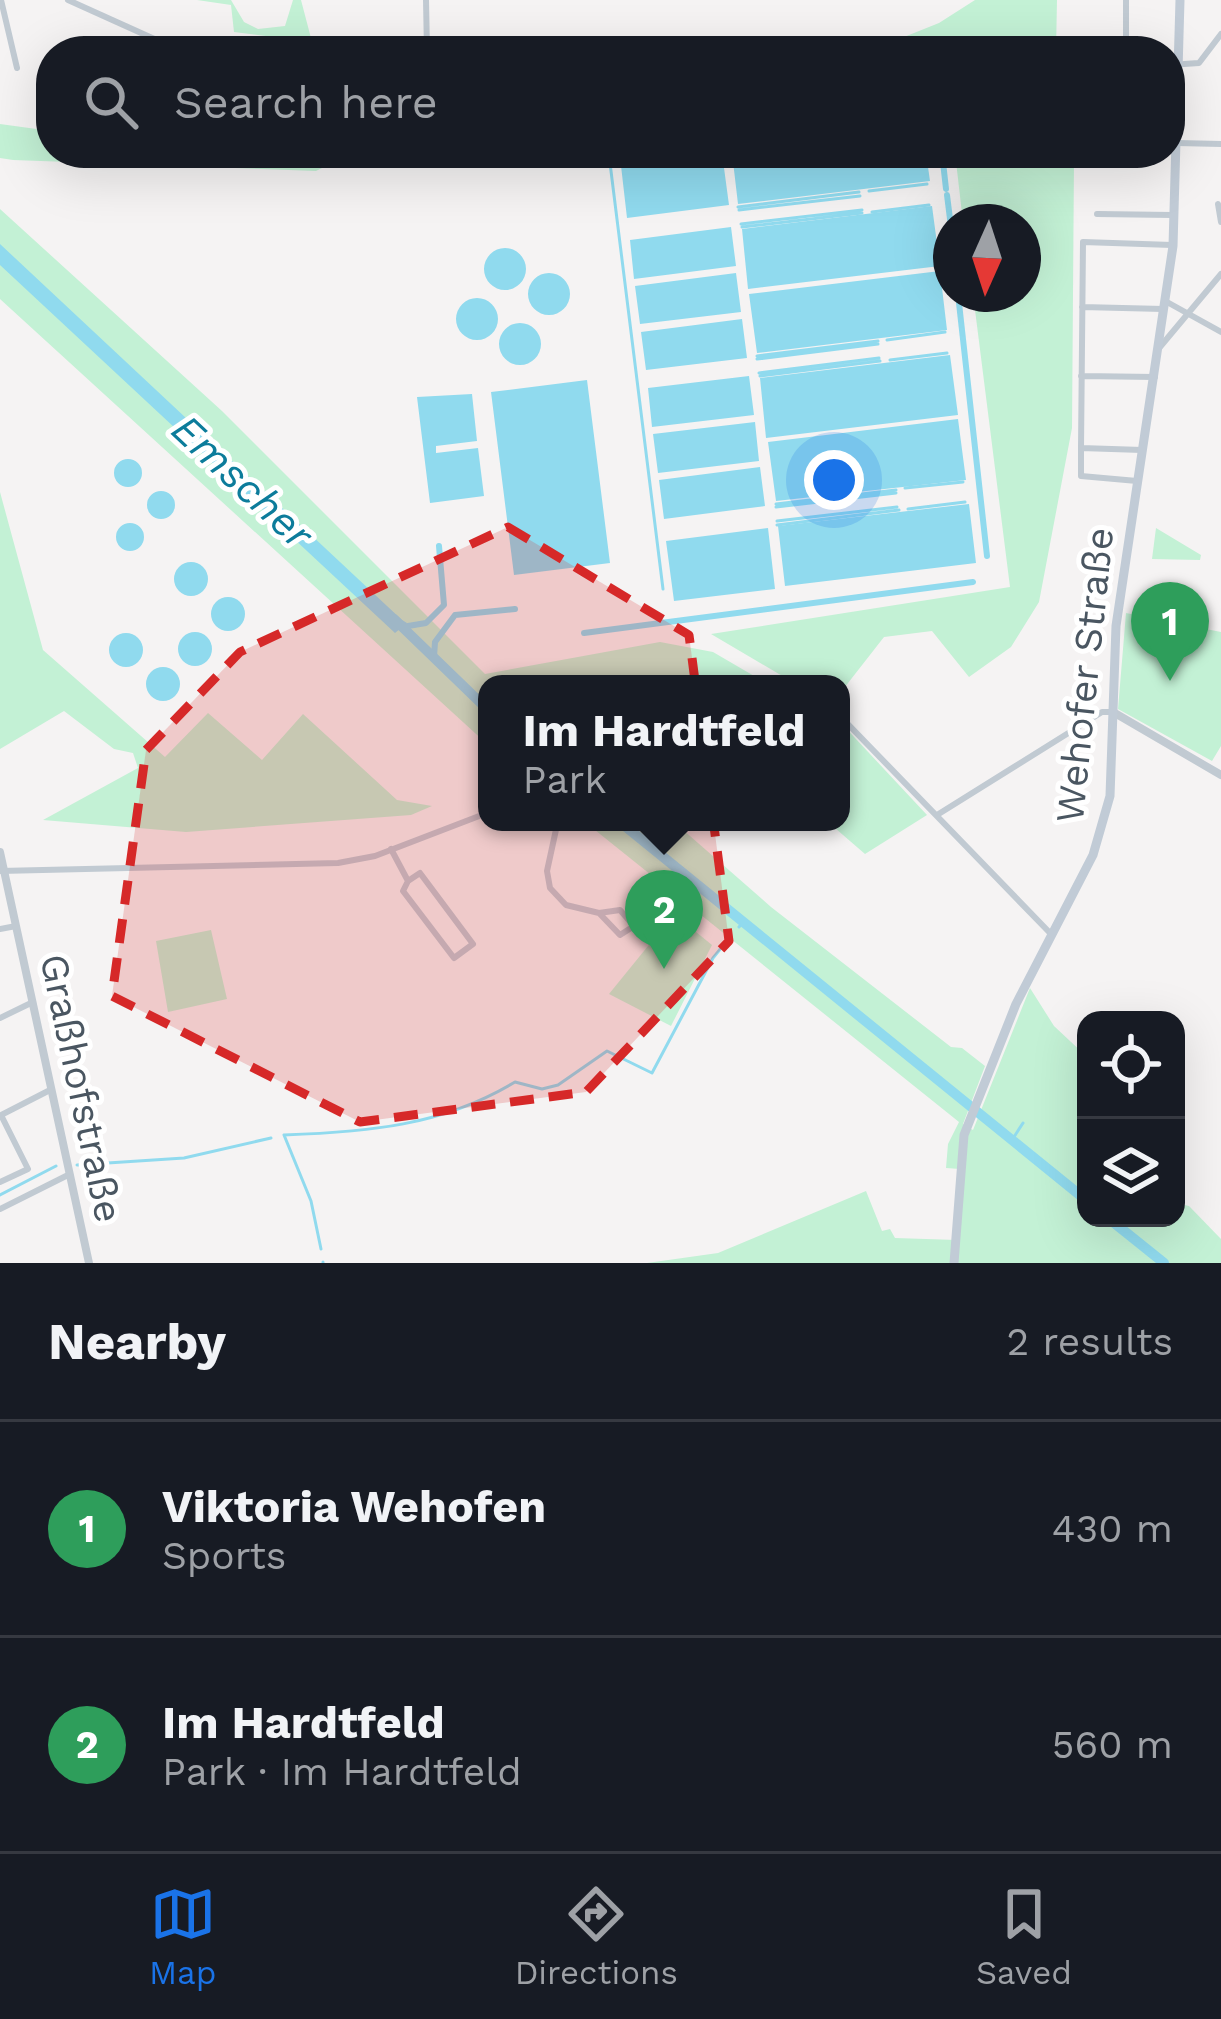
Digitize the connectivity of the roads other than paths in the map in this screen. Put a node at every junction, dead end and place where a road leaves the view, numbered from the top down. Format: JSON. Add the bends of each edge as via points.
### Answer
{"nodes":[{"id":1,"x":1,"y":0,"type":"edge"},
{"id":2,"x":68,"y":0,"type":"edge"},
{"id":3,"x":426,"y":0,"type":"edge"},
{"id":4,"x":1126,"y":0,"type":"edge"},
{"id":5,"x":1180,"y":0,"type":"edge"},
{"id":6,"x":1221,"y":34,"type":"edge"},
{"id":7,"x":148,"y":36,"type":"edge"},
{"id":8,"x":427,"y":36,"type":"edge"},
{"id":9,"x":1126,"y":36,"type":"edge"},
{"id":10,"x":1179,"y":36,"type":"edge"},
{"id":11,"x":1185,"y":66,"type":"edge"},
{"id":12,"x":17,"y":68,"type":"dead end"},
{"id":13,"x":1185,"y":142,"type":"edge"},
{"id":14,"x":1221,"y":144,"type":"edge"},
{"id":15,"x":1176,"y":168,"type":"edge"},
{"id":16,"x":1219,"y":203,"type":"edge"},
{"id":17,"x":1096,"y":214,"type":"dead end"},
{"id":18,"x":1175,"y":215,"type":"junction"},
{"id":19,"x":1221,"y":222,"type":"edge"},
{"id":20,"x":1173,"y":245,"type":"junction"},
{"id":21,"x":1221,"y":274,"type":"edge"},
{"id":22,"x":1167,"y":306,"type":"junction"},
{"id":23,"x":1082,"y":307,"type":"junction"},
{"id":24,"x":1190,"y":312,"type":"junction"},
{"id":25,"x":1221,"y":332,"type":"edge"},
{"id":26,"x":1160,"y":347,"type":"junction"},
{"id":27,"x":1081,"y":376,"type":"junction"},
{"id":28,"x":1155,"y":377,"type":"junction"},
{"id":29,"x":1082,"y":448,"type":"junction"},
{"id":30,"x":1142,"y":450,"type":"junction"},
{"id":31,"x":1137,"y":482,"type":"junction"},
{"id":32,"x":1112,"y":712,"type":"junction"},
{"id":33,"x":850,"y":726,"type":"edge"},
{"id":34,"x":1221,"y":775,"type":"edge"},
{"id":35,"x":937,"y":815,"type":"junction"},
{"id":36,"x":478,"y":816,"type":"edge"},
{"id":37,"x":556,"y":831,"type":"edge"},
{"id":38,"x":392,"y":849,"type":"junction"},
{"id":39,"x":0,"y":852,"type":"edge"},
{"id":40,"x":2,"y":871,"type":"edge"},
{"id":41,"x":408,"y":881,"type":"junction"},
{"id":42,"x":599,"y":913,"type":"junction"},
{"id":43,"x":16,"y":926,"type":"junction"},
{"id":44,"x":0,"y":929,"type":"edge"},
{"id":45,"x":1051,"y":934,"type":"junction"},
{"id":46,"x":33,"y":1002,"type":"junction"},
{"id":47,"x":0,"y":1018,"type":"edge"},
{"id":48,"x":52,"y":1089,"type":"junction"},
{"id":49,"x":0,"y":1115,"type":"edge"},
{"id":50,"x":70,"y":1174,"type":"junction"},
{"id":51,"x":0,"y":1182,"type":"edge"},
{"id":52,"x":0,"y":1209,"type":"edge"},
{"id":53,"x":89,"y":1263,"type":"edge"},
{"id":54,"x":954,"y":1263,"type":"edge"}],
"edges":[{"from":1,"to":12,"type":"street"},
{"from":2,"to":7,"type":"street"},
{"from":3,"to":8,"type":"street"},
{"from":4,"to":9,"type":"street"},
{"from":5,"to":10,"type":"main road","name":"Wehofer Straße"},
{"from":6,"to":11,"type":"street","via":[[1199,63]]},
{"from":13,"to":14,"type":"street"},
{"from":15,"to":18,"type":"main road","name":"Wehofer Straße"},
{"from":16,"to":19,"type":"street"},
{"from":17,"to":18,"type":"street"},
{"from":18,"to":20,"type":"main road","name":"Wehofer Straße"},
{"from":20,"to":22,"type":"main road","name":"Wehofer Straße"},
{"from":20,"to":23,"type":"street","via":[[1083,242]]},
{"from":21,"to":24,"type":"street"},
{"from":22,"to":23,"type":"street"},
{"from":22,"to":24,"type":"street"},
{"from":22,"to":26,"type":"main road","name":"Wehofer Straße"},
{"from":23,"to":27,"type":"street"},
{"from":24,"to":25,"type":"street"},
{"from":24,"to":26,"type":"street"},
{"from":26,"to":28,"type":"main road","name":"Wehofer Straße"},
{"from":27,"to":28,"type":"street"},
{"from":27,"to":29,"type":"street"},
{"from":28,"to":30,"type":"main road","name":"Wehofer Straße"},
{"from":29,"to":30,"type":"street"},
{"from":29,"to":31,"type":"street","via":[[1082,476]]},
{"from":30,"to":31,"type":"main road","name":"Wehofer Straße"},
{"from":31,"to":32,"type":"main road","name":"Wehofer Straße"},
{"from":32,"to":34,"type":"street"},
{"from":32,"to":35,"type":"street"},
{"from":32,"to":45,"type":"main road","name":"Wehofer Straße","via":[[1102,830]]},
{"from":33,"to":35,"type":"street"},
{"from":35,"to":45,"type":"street"},
{"from":36,"to":38,"type":"street"},
{"from":37,"to":42,"type":"street","via":[[550,888],[571,907]]},
{"from":38,"to":40,"type":"street","via":[[338,863]]},
{"from":38,"to":41,"type":"street"},
{"from":39,"to":40,"type":"street","name":"Graßhofstraße"},
{"from":40,"to":43,"type":"street","name":"Graßhofstraße"},
{"from":41,"to":41,"type":"street","via":[[420,874],[473,944],[454,958],[403,891]]},
{"from":42,"to":42,"type":"street","via":[[620,934],[634,926],[620,910]]},
{"from":43,"to":44,"type":"street","name":"Graßhofstraße"},
{"from":43,"to":46,"type":"street","name":"Graßhofstraße"},
{"from":45,"to":54,"type":"main road","name":"Wehofer Straße","via":[[959,1153]]},
{"from":46,"to":47,"type":"street"},
{"from":46,"to":48,"type":"street","name":"Graßhofstraße"},
{"from":48,"to":49,"type":"street"},
{"from":48,"to":50,"type":"street","name":"Graßhofstraße"},
{"from":49,"to":51,"type":"street","via":[[28,1169]]},
{"from":50,"to":52,"type":"street"},
{"from":50,"to":53,"type":"street","name":"Graßhofstraße"}]}
